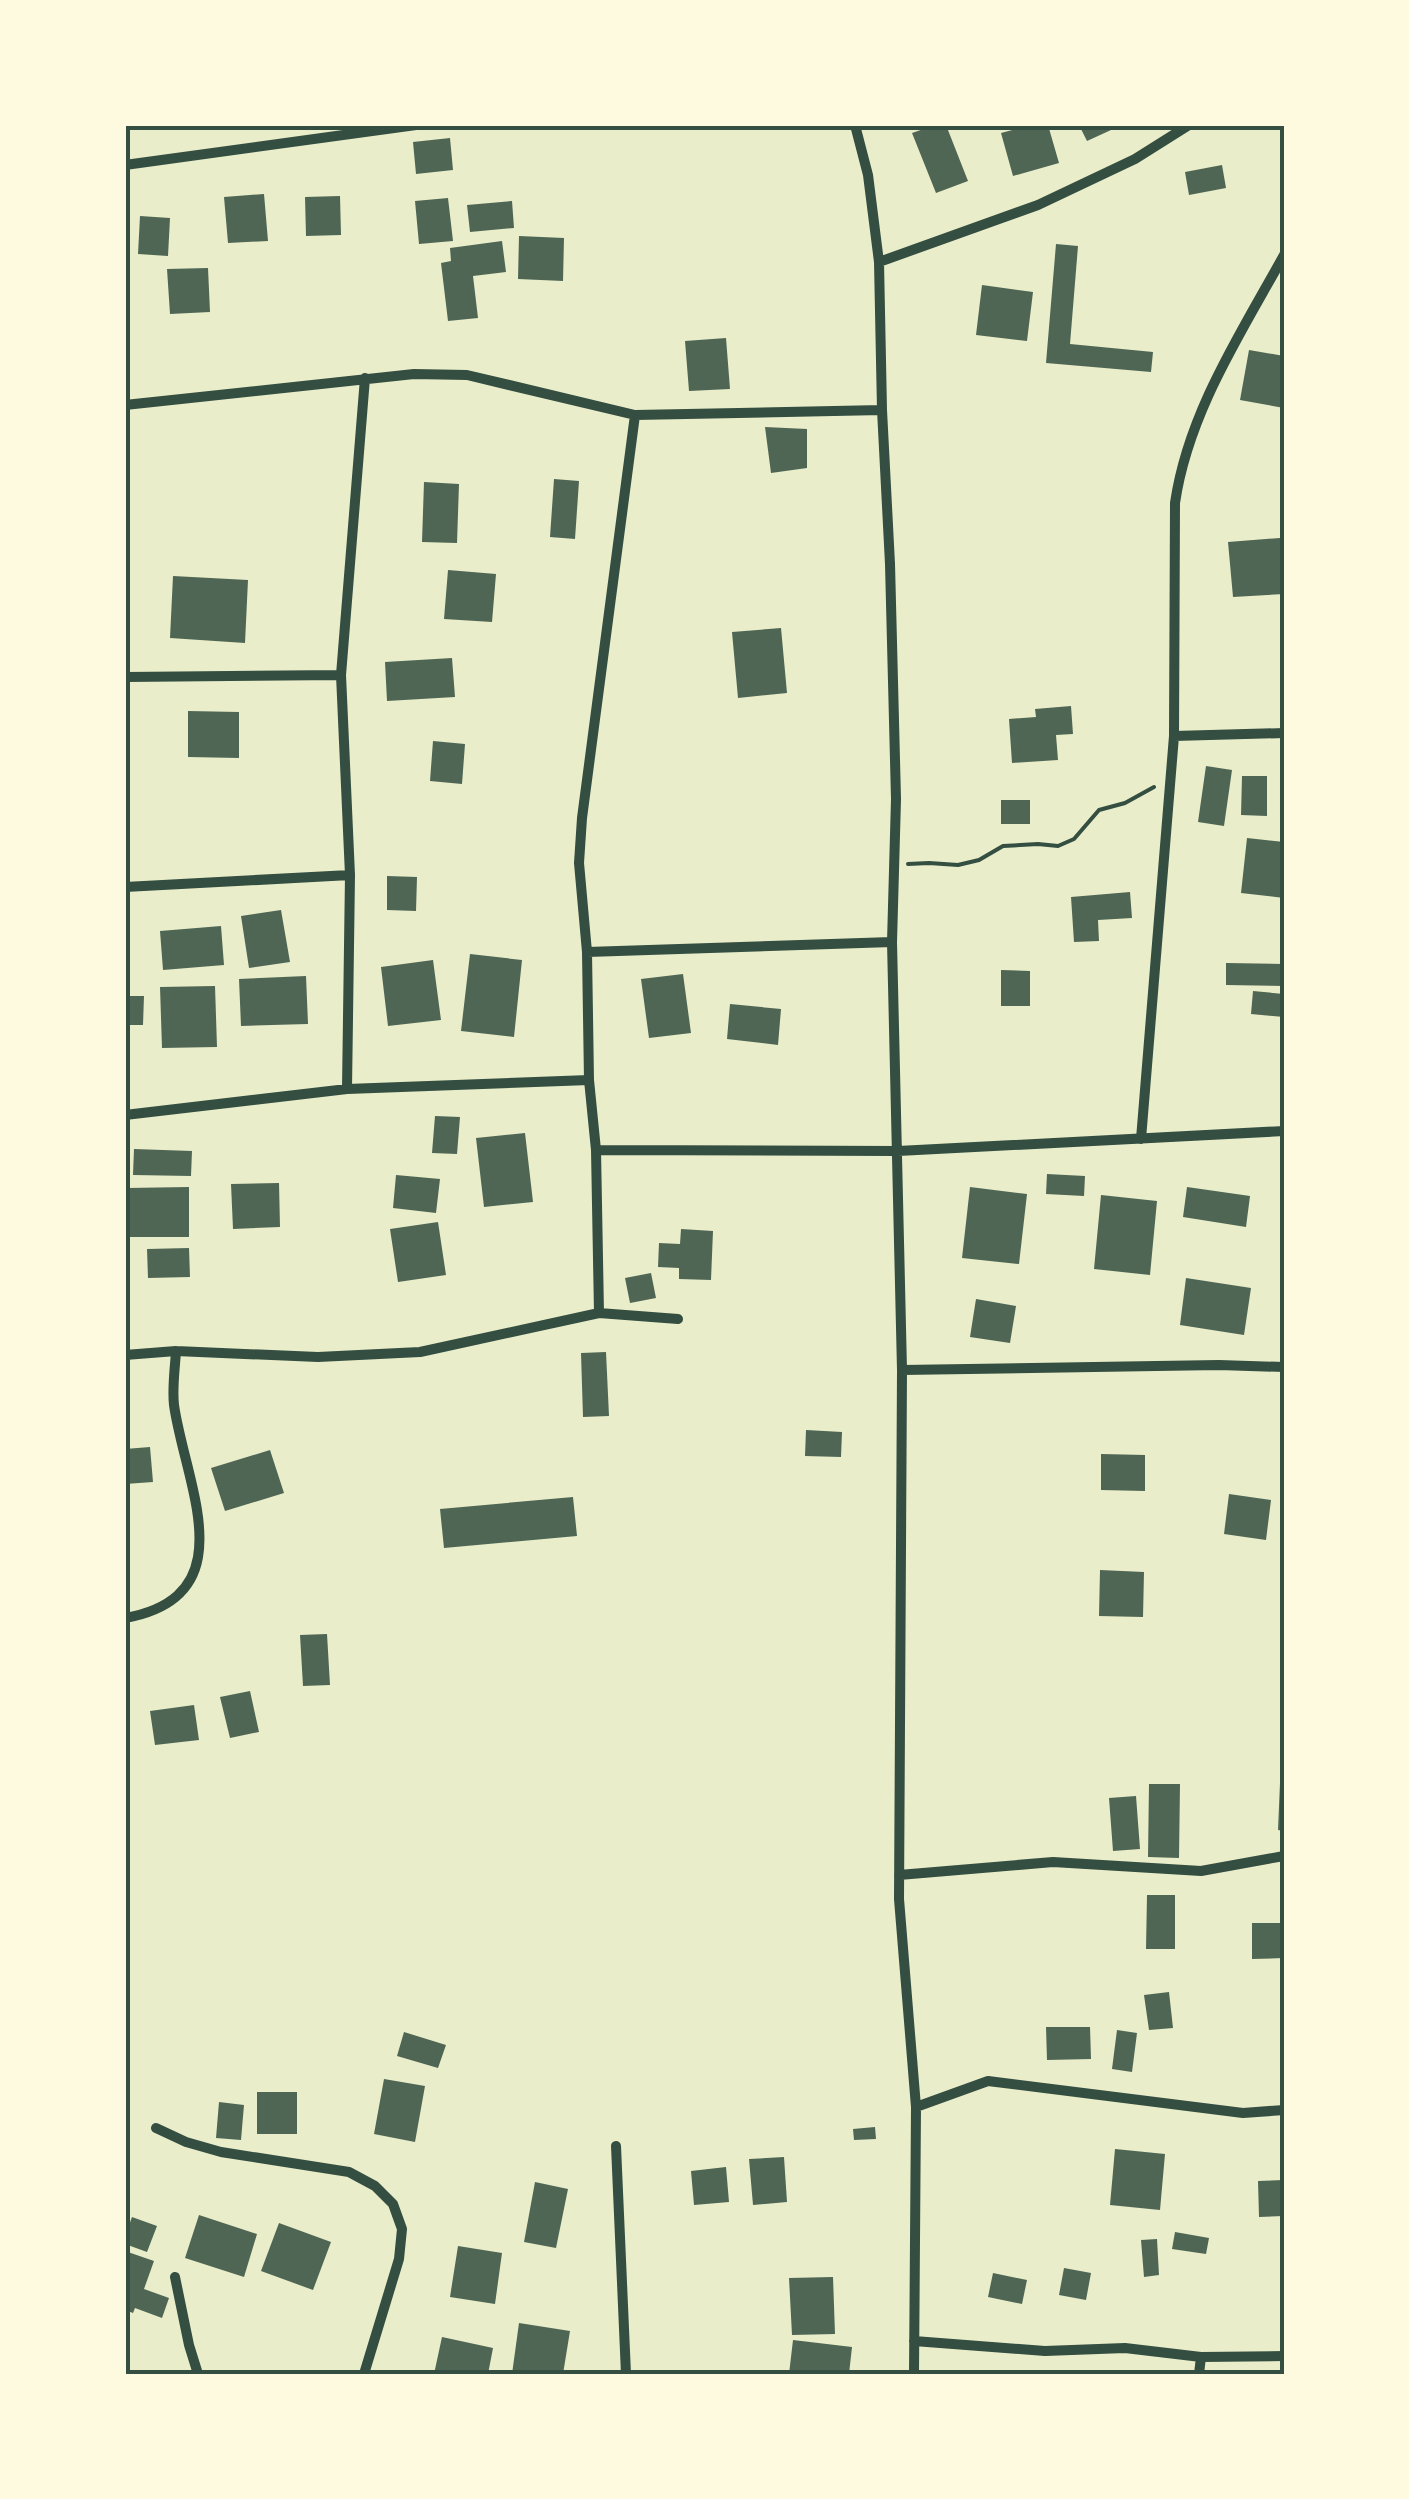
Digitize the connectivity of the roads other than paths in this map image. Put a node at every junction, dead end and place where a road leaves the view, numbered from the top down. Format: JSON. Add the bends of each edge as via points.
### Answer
{"nodes":[{"id":1,"x":416,"y":125,"type":"edge"},
{"id":2,"x":856,"y":125,"type":"edge"},
{"id":3,"x":1189,"y":125,"type":"edge"},
{"id":4,"x":125,"y":165,"type":"edge"},
{"id":5,"x":1284,"y":256,"type":"edge"},
{"id":6,"x":879,"y":262,"type":"junction"},
{"id":7,"x":365,"y":378,"type":"junction"},
{"id":8,"x":125,"y":404,"type":"edge"},
{"id":9,"x":882,"y":410,"type":"junction"},
{"id":10,"x":634,"y":415,"type":"junction"},
{"id":11,"x":341,"y":675,"type":"junction"},
{"id":12,"x":125,"y":677,"type":"edge"},
{"id":13,"x":1284,"y":734,"type":"edge"},
{"id":14,"x":1174,"y":736,"type":"junction"},
{"id":15,"x":350,"y":874,"type":"junction"},
{"id":16,"x":125,"y":887,"type":"edge"},
{"id":17,"x":892,"y":942,"type":"junction"},
{"id":18,"x":586,"y":952,"type":"junction"},
{"id":19,"x":589,"y":1080,"type":"junction"},
{"id":20,"x":347,"y":1088,"type":"junction"},
{"id":21,"x":125,"y":1115,"type":"edge"},
{"id":22,"x":1284,"y":1131,"type":"edge"},
{"id":23,"x":1141,"y":1138,"type":"junction"},
{"id":24,"x":596,"y":1150,"type":"junction"},
{"id":25,"x":898,"y":1151,"type":"junction"},
{"id":26,"x":599,"y":1313,"type":"junction"},
{"id":27,"x":678,"y":1318,"type":"dead end"},
{"id":28,"x":176,"y":1351,"type":"junction"},
{"id":29,"x":125,"y":1355,"type":"edge"},
{"id":30,"x":1284,"y":1368,"type":"edge"},
{"id":31,"x":902,"y":1370,"type":"junction"},
{"id":32,"x":125,"y":1618,"type":"edge"},
{"id":33,"x":1284,"y":1856,"type":"edge"},
{"id":34,"x":899,"y":1875,"type":"junction"},
{"id":35,"x":916,"y":2107,"type":"junction"},
{"id":36,"x":1284,"y":2110,"type":"edge"},
{"id":37,"x":156,"y":2128,"type":"dead end"},
{"id":38,"x":616,"y":2146,"type":"dead end"},
{"id":39,"x":175,"y":2277,"type":"dead end"},
{"id":40,"x":914,"y":2342,"type":"junction"},
{"id":41,"x":1284,"y":2356,"type":"edge"},
{"id":42,"x":1201,"y":2357,"type":"junction"},
{"id":43,"x":198,"y":2374,"type":"edge"},
{"id":44,"x":364,"y":2374,"type":"edge"},
{"id":45,"x":626,"y":2374,"type":"edge"},
{"id":46,"x":914,"y":2374,"type":"edge"},
{"id":47,"x":1199,"y":2374,"type":"edge"}],
"edges":[{"from":1,"to":4,"type":"street"},
{"from":2,"to":6,"type":"street"},
{"from":3,"to":6,"type":"street","via":[[1038,205]]},
{"from":5,"to":14,"type":"street","via":[[1225,362],[1180,472]]},
{"from":6,"to":9,"type":"street"},
{"from":7,"to":8,"type":"street"},
{"from":7,"to":10,"type":"street","via":[[467,375]]},
{"from":7,"to":11,"type":"street"},
{"from":9,"to":10,"type":"street"},
{"from":9,"to":17,"type":"street","via":[[896,799]]},
{"from":10,"to":18,"type":"street","via":[[582,818]]},
{"from":11,"to":12,"type":"street"},
{"from":11,"to":15,"type":"street"},
{"from":13,"to":14,"type":"street"},
{"from":14,"to":23,"type":"street"},
{"from":15,"to":16,"type":"street"},
{"from":15,"to":20,"type":"street"},
{"from":17,"to":18,"type":"street"},
{"from":17,"to":25,"type":"street"},
{"from":18,"to":19,"type":"street"},
{"from":19,"to":20,"type":"street"},
{"from":19,"to":24,"type":"street"},
{"from":20,"to":21,"type":"street"},
{"from":22,"to":23,"type":"street"},
{"from":23,"to":25,"type":"street"},
{"from":24,"to":25,"type":"street"},
{"from":24,"to":26,"type":"street"},
{"from":25,"to":31,"type":"street"},
{"from":26,"to":27,"type":"street"},
{"from":26,"to":28,"type":"street","via":[[420,1352],[318,1357]]},
{"from":28,"to":29,"type":"street"},
{"from":28,"to":32,"type":"street","via":[[174,1403],[200,1519],[196,1570],[168,1603]]},
{"from":30,"to":31,"type":"street"},
{"from":31,"to":34,"type":"street"},
{"from":33,"to":34,"type":"street","via":[[1201,1871],[1053,1862]]},
{"from":34,"to":35,"type":"street"},
{"from":35,"to":36,"type":"street","via":[[988,2080],[1243,2113]]},
{"from":35,"to":40,"type":"street"},
{"from":37,"to":44,"type":"street","via":[[221,2152],[349,2172],[393,2204],[402,2229],[399,2259]]},
{"from":38,"to":45,"type":"street"},
{"from":39,"to":43,"type":"street"},
{"from":40,"to":42,"type":"street","via":[[1045,2351],[1125,2348]]},
{"from":40,"to":46,"type":"street"},
{"from":41,"to":42,"type":"street"},
{"from":42,"to":47,"type":"street"}]}
